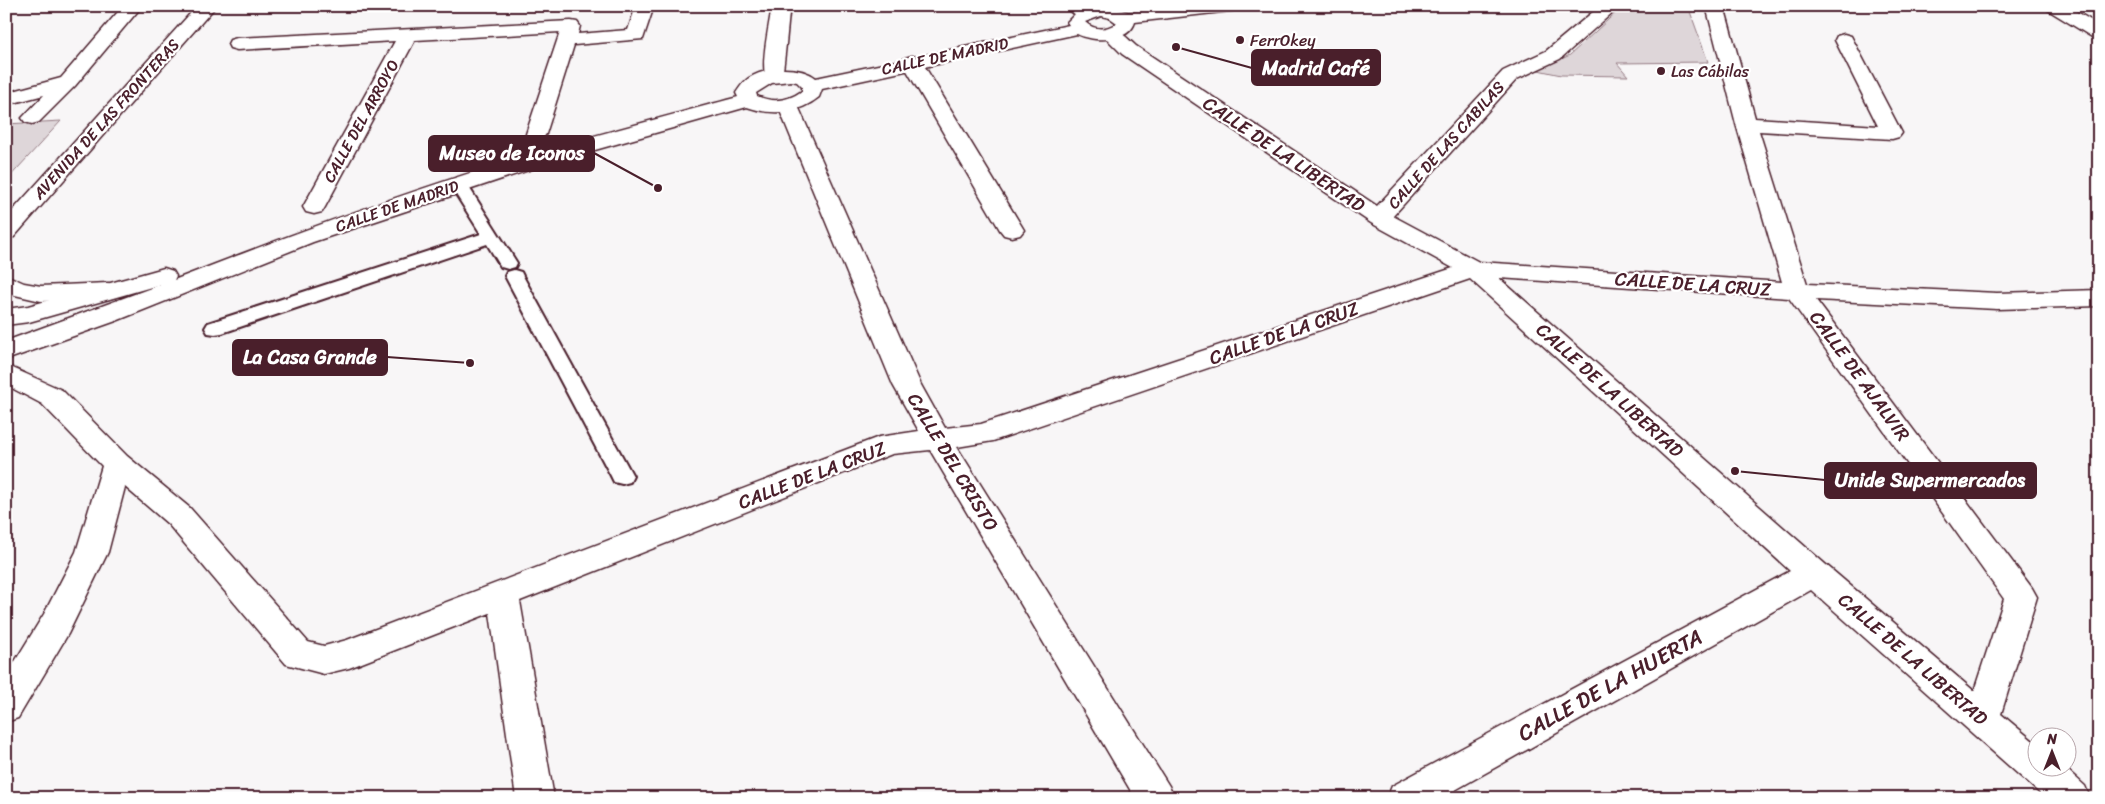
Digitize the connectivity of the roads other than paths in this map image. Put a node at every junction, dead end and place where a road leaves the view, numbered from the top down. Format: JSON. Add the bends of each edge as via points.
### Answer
{"nodes":[{"id":1,"x":133,"y":6,"type":"edge"},
{"id":2,"x":206,"y":6,"type":"edge"},
{"id":3,"x":645,"y":6,"type":"edge"},
{"id":4,"x":781,"y":6,"type":"edge"},
{"id":5,"x":1231,"y":6,"type":"edge"},
{"id":6,"x":1611,"y":6,"type":"edge"},
{"id":7,"x":1715,"y":6,"type":"edge"},
{"id":8,"x":2054,"y":6,"type":"edge"},
{"id":9,"x":1080,"y":16,"type":"edge"},
{"id":10,"x":1118,"y":26,"type":"junction"},
{"id":11,"x":2099,"y":33,"type":"edge"},
{"id":12,"x":408,"y":35,"type":"junction"},
{"id":13,"x":567,"y":40,"type":"junction"},
{"id":14,"x":1844,"y":40,"type":"dead end"},
{"id":15,"x":237,"y":44,"type":"dead end"},
{"id":16,"x":912,"y":62,"type":"junction"},
{"id":17,"x":774,"y":76,"type":"junction"},
{"id":18,"x":68,"y":82,"type":"junction"},
{"id":19,"x":812,"y":85,"type":"junction"},
{"id":20,"x":6,"y":98,"type":"edge"},
{"id":21,"x":749,"y":100,"type":"junction"},
{"id":22,"x":788,"y":106,"type":"junction"},
{"id":23,"x":32,"y":118,"type":"dead end"},
{"id":24,"x":1746,"y":124,"type":"junction"},
{"id":25,"x":536,"y":134,"type":"dead end"},
{"id":26,"x":54,"y":177,"type":"junction"},
{"id":27,"x":459,"y":185,"type":"junction"},
{"id":28,"x":314,"y":207,"type":"dead end"},
{"id":29,"x":6,"y":208,"type":"edge"},
{"id":30,"x":1379,"y":218,"type":"junction"},
{"id":31,"x":1012,"y":230,"type":"dead end"},
{"id":32,"x":6,"y":232,"type":"edge"},
{"id":33,"x":492,"y":236,"type":"junction"},
{"id":34,"x":305,"y":237,"type":"junction"},
{"id":35,"x":1474,"y":269,"type":"junction"},
{"id":36,"x":6,"y":283,"type":"edge"},
{"id":37,"x":108,"y":291,"type":"junction"},
{"id":38,"x":1798,"y":291,"type":"junction"},
{"id":39,"x":2099,"y":298,"type":"edge"},
{"id":40,"x":6,"y":316,"type":"edge"},
{"id":41,"x":215,"y":328,"type":"dead end"},
{"id":42,"x":6,"y":351,"type":"edge"},
{"id":43,"x":6,"y":374,"type":"edge"},
{"id":44,"x":938,"y":440,"type":"junction"},
{"id":45,"x":117,"y":464,"type":"junction"},
{"id":46,"x":622,"y":476,"type":"dead end"},
{"id":47,"x":1814,"y":573,"type":"junction"},
{"id":48,"x":503,"y":594,"type":"junction"},
{"id":49,"x":6,"y":707,"type":"edge"},
{"id":50,"x":1982,"y":720,"type":"junction"},
{"id":51,"x":535,"y":798,"type":"edge"},
{"id":52,"x":1156,"y":798,"type":"edge"},
{"id":53,"x":1405,"y":798,"type":"edge"},
{"id":54,"x":2072,"y":798,"type":"edge"}],
"edges":[{"from":1,"to":18,"type":"street"},
{"from":2,"to":26,"type":"street","name":"AVENIDA DE LAS FRONTERAS"},
{"from":3,"to":13,"type":"street","via":[[636,35]]},
{"from":4,"to":17,"type":"street"},
{"from":5,"to":10,"type":"street"},
{"from":6,"to":30,"type":"street","name":"CALLE DE LAS CABILAS","via":[[1553,55],[1510,75]]},
{"from":7,"to":24,"type":"street","name":"CALLE DE AJALVIR"},
{"from":8,"to":11,"type":"street"},
{"from":9,"to":10,"type":"street","via":[[1087,32],[1098,34]]},
{"from":9,"to":16,"type":"street","name":"CALLE DE MADRID"},
{"from":10,"to":30,"type":"street","name":"CALLE DE LA LIBERTAD","via":[[1128,50]]},
{"from":12,"to":13,"type":"street","name":"CALLE DEL ARROYO","via":[[572,26]]},
{"from":12,"to":15,"type":"street","name":"CALLE DEL ARROYO"},
{"from":12,"to":28,"type":"street","name":"CALLE DEL ARROYO"},
{"from":13,"to":25,"type":"street"},
{"from":14,"to":24,"type":"street","via":[[1892,132]]},
{"from":16,"to":19,"type":"street","name":"CALLE DE MADRID"},
{"from":16,"to":31,"type":"street"},
{"from":17,"to":19,"type":"street","via":[[804,78]]},
{"from":17,"to":21,"type":"street","via":[[750,86],[746,93]]},
{"from":18,"to":20,"type":"street"},
{"from":18,"to":23,"type":"street"},
{"from":19,"to":22,"type":"street","via":[[812,93],[803,101]]},
{"from":21,"to":22,"type":"street","via":[[759,106]]},
{"from":21,"to":27,"type":"street","name":"CALLE DE MADRID","via":[[548,156]]},
{"from":22,"to":44,"type":"street","name":"CALLE DEL CRISTO","via":[[907,385]]},
{"from":24,"to":38,"type":"street","name":"CALLE DE AJALVIR"},
{"from":26,"to":29,"type":"street"},
{"from":26,"to":32,"type":"street","name":"AVENIDA DE LAS FRONTERAS"},
{"from":27,"to":33,"type":"lane"},
{"from":27,"to":34,"type":"street","name":"CALLE DE MADRID"},
{"from":30,"to":35,"type":"street","name":"CALLE DE LA LIBERTAD"},
{"from":33,"to":41,"type":"lane"},
{"from":33,"to":46,"type":"lane"},
{"from":34,"to":37,"type":"street","name":"CALLE DE MADRID"},
{"from":34,"to":42,"type":"street","name":"CALLE DE MADRID"},
{"from":35,"to":38,"type":"street","name":"CALLE DE LA CRUZ"},
{"from":35,"to":44,"type":"street","name":"CALLE DE LA CRUZ","via":[[983,434]]},
{"from":35,"to":47,"type":"street","name":"CALLE DE LA LIBERTAD"},
{"from":36,"to":37,"type":"street","name":"CALLE DE MADRID","via":[[49,294]]},
{"from":37,"to":40,"type":"street","name":"CALLE DE MADRID","via":[[29,314]]},
{"from":38,"to":39,"type":"street","name":"CALLE DE LA CRUZ","via":[[1997,301]]},
{"from":38,"to":50,"type":"street","name":"CALLE DE AJALVIR","via":[[2021,597]]},
{"from":43,"to":45,"type":"street","name":"CALLE DE LA CRUZ","via":[[52,397]]},
{"from":44,"to":48,"type":"street","name":"CALLE DE LA CRUZ","via":[[889,444]]},
{"from":44,"to":52,"type":"street","name":"CALLE DEL CRISTO"},
{"from":45,"to":48,"type":"street","name":"CALLE DE LA CRUZ","via":[[179,516],[298,654],[324,660],[349,654]]},
{"from":45,"to":49,"type":"street","via":[[92,552],[56,624]]},
{"from":47,"to":50,"type":"street","name":"CALLE DE LA LIBERTAD"},
{"from":47,"to":53,"type":"street","name":"CALLE DE LA HUERTA"},
{"from":48,"to":51,"type":"street"},
{"from":50,"to":54,"type":"street","name":"CALLE DE LA LIBERTAD"}]}
